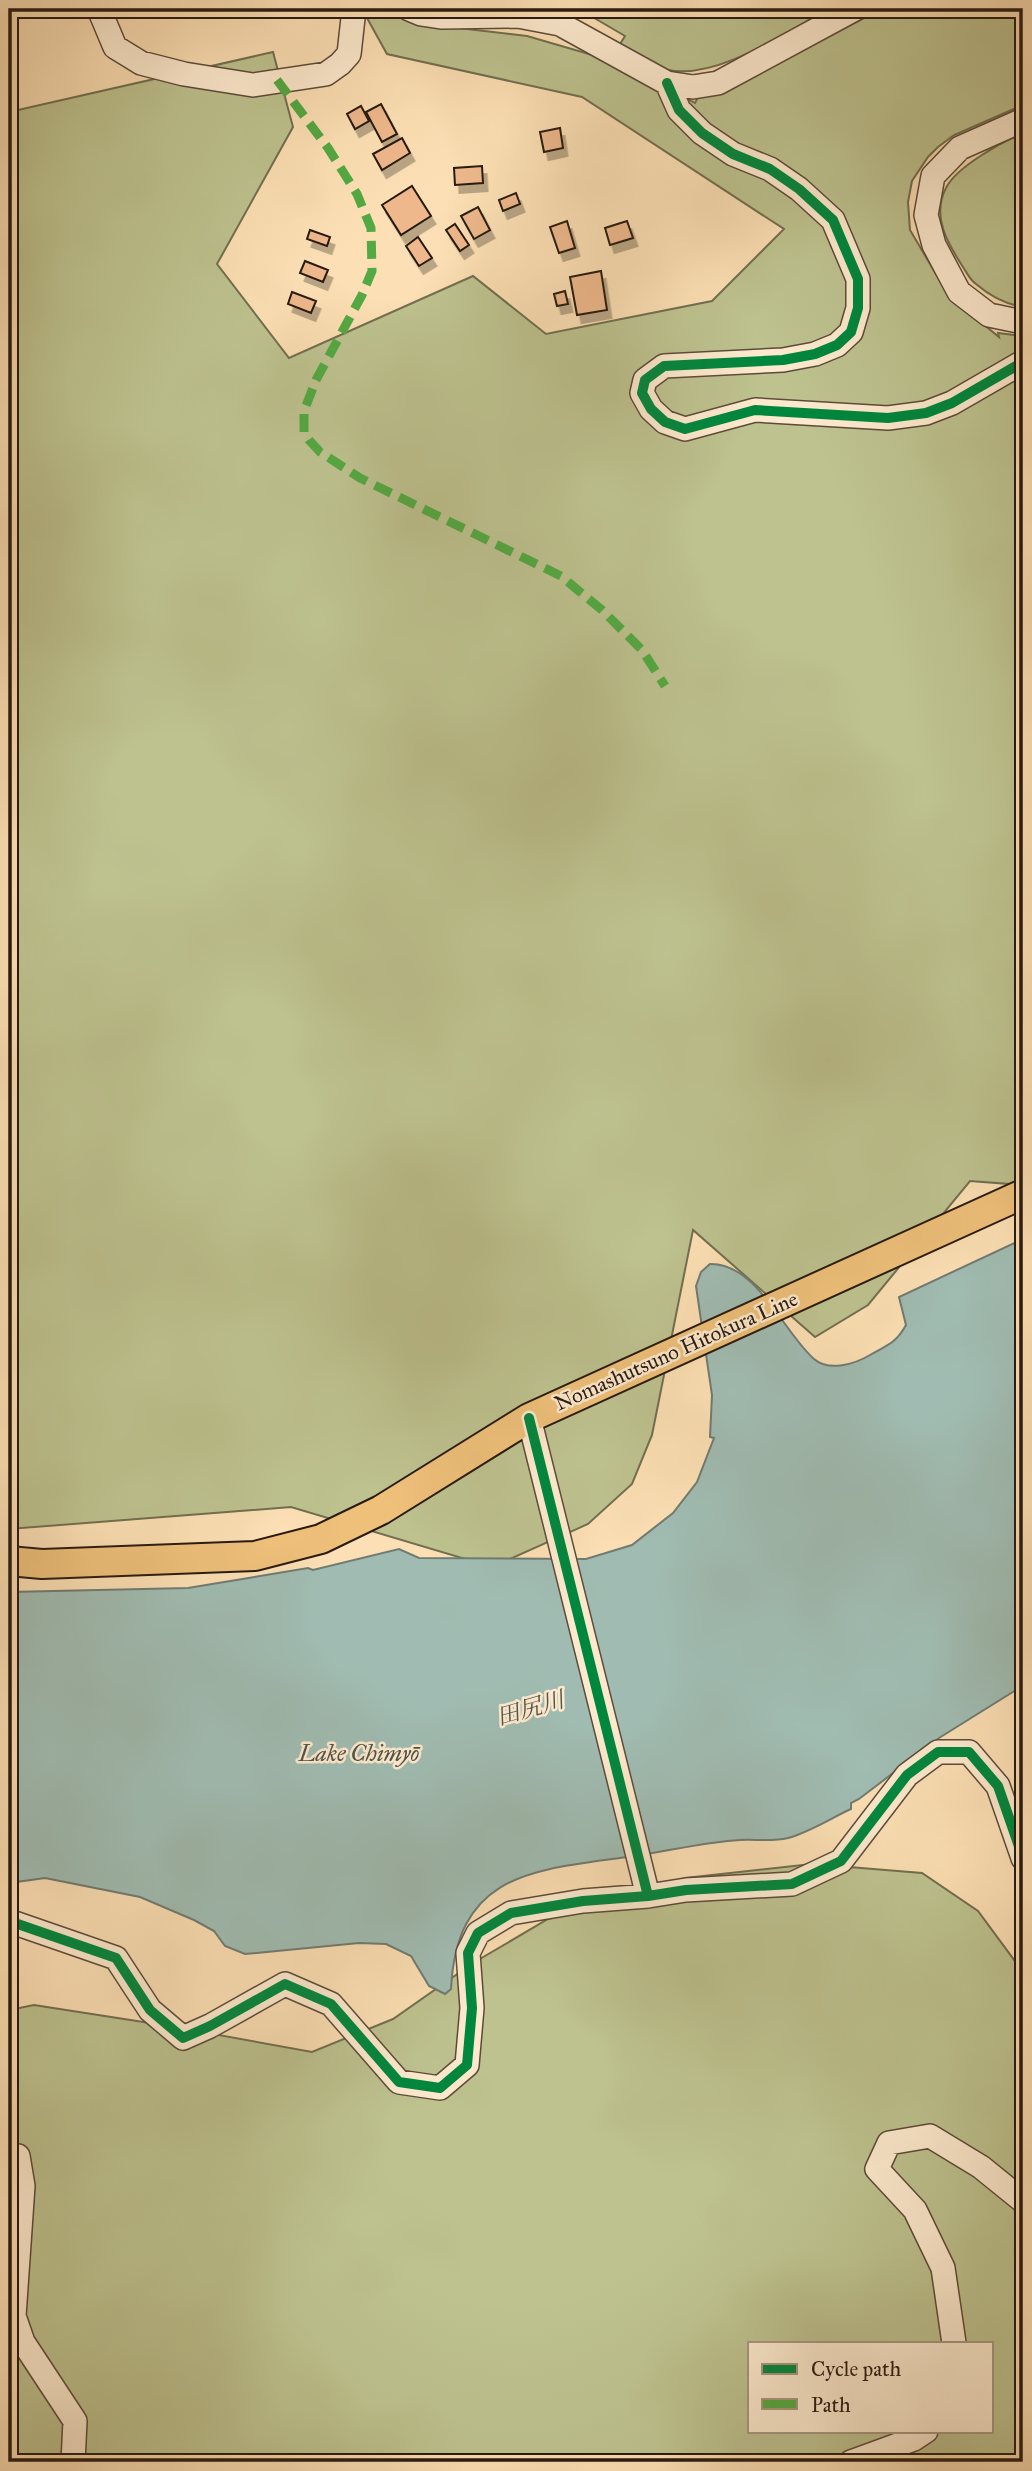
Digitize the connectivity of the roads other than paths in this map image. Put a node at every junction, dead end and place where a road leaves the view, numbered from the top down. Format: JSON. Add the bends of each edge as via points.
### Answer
{"nodes":[{"id":1,"x":99,"y":9,"type":"edge"},
{"id":2,"x":354,"y":9,"type":"edge"},
{"id":3,"x":410,"y":9,"type":"edge"},
{"id":4,"x":855,"y":9,"type":"edge"},
{"id":5,"x":667,"y":83,"type":"junction"},
{"id":6,"x":1023,"y":120,"type":"edge"},
{"id":7,"x":1023,"y":322,"type":"edge"},
{"id":8,"x":1023,"y":362,"type":"edge"},
{"id":9,"x":1023,"y":1195,"type":"edge"},
{"id":10,"x":529,"y":1418,"type":"junction"},
{"id":11,"x":9,"y":1561,"type":"edge"},
{"id":12,"x":1023,"y":1858,"type":"edge"},
{"id":13,"x":648,"y":1896,"type":"junction"},
{"id":14,"x":9,"y":1921,"type":"edge"},
{"id":15,"x":9,"y":2155,"type":"edge"},
{"id":16,"x":1023,"y":2201,"type":"edge"},
{"id":17,"x":954,"y":2342,"type":"edge"},
{"id":18,"x":924,"y":2432,"type":"edge"},
{"id":19,"x":73,"y":2462,"type":"edge"},
{"id":20,"x":851,"y":2462,"type":"edge"}],
"edges":[{"from":1,"to":2,"type":"street","via":[[115,47],[141,62],[253,85],[326,74],[340,64],[349,54]]},
{"from":3,"to":5,"type":"street","via":[[441,17],[518,16],[560,24]]},
{"from":4,"to":5,"type":"street","via":[[718,83],[693,87]]},
{"from":5,"to":8,"type":"street","via":[[679,110],[702,133],[733,154],[770,169],[833,220],[858,279],[858,308],[851,332],[837,345],[815,354],[664,366],[645,380],[642,393],[666,422],[685,429],[755,410],[888,418],[926,413]]},
{"from":6,"to":7,"type":"street","via":[[960,148],[933,176],[926,215],[934,245],[960,292],[989,315]]},
{"from":9,"to":10,"type":"main road","name":"Nomashutsuno Hitokura Line"},
{"from":10,"to":11,"type":"main road","name":"Nomashutsuno Hitokura Line","via":[[381,1510],[321,1539],[255,1556],[42,1564]]},
{"from":10,"to":13,"type":"street"},
{"from":12,"to":13,"type":"street","via":[[998,1786],[969,1752],[938,1752],[907,1775],[841,1861],[792,1884]]},
{"from":13,"to":14,"type":"street","via":[[511,1913],[478,1933],[468,1953],[472,2008],[467,2065],[440,2088],[399,2082],[331,2004],[285,1984],[183,2038],[150,2010],[116,1958]]},
{"from":15,"to":19,"type":"street","via":[[18,2157],[23,2186],[14,2316],[23,2343],[75,2421]]},
{"from":16,"to":17,"type":"street","via":[[981,2167],[930,2136],[889,2143],[877,2169],[915,2210],[943,2268]]},
{"from":18,"to":20,"type":"street"}]}
